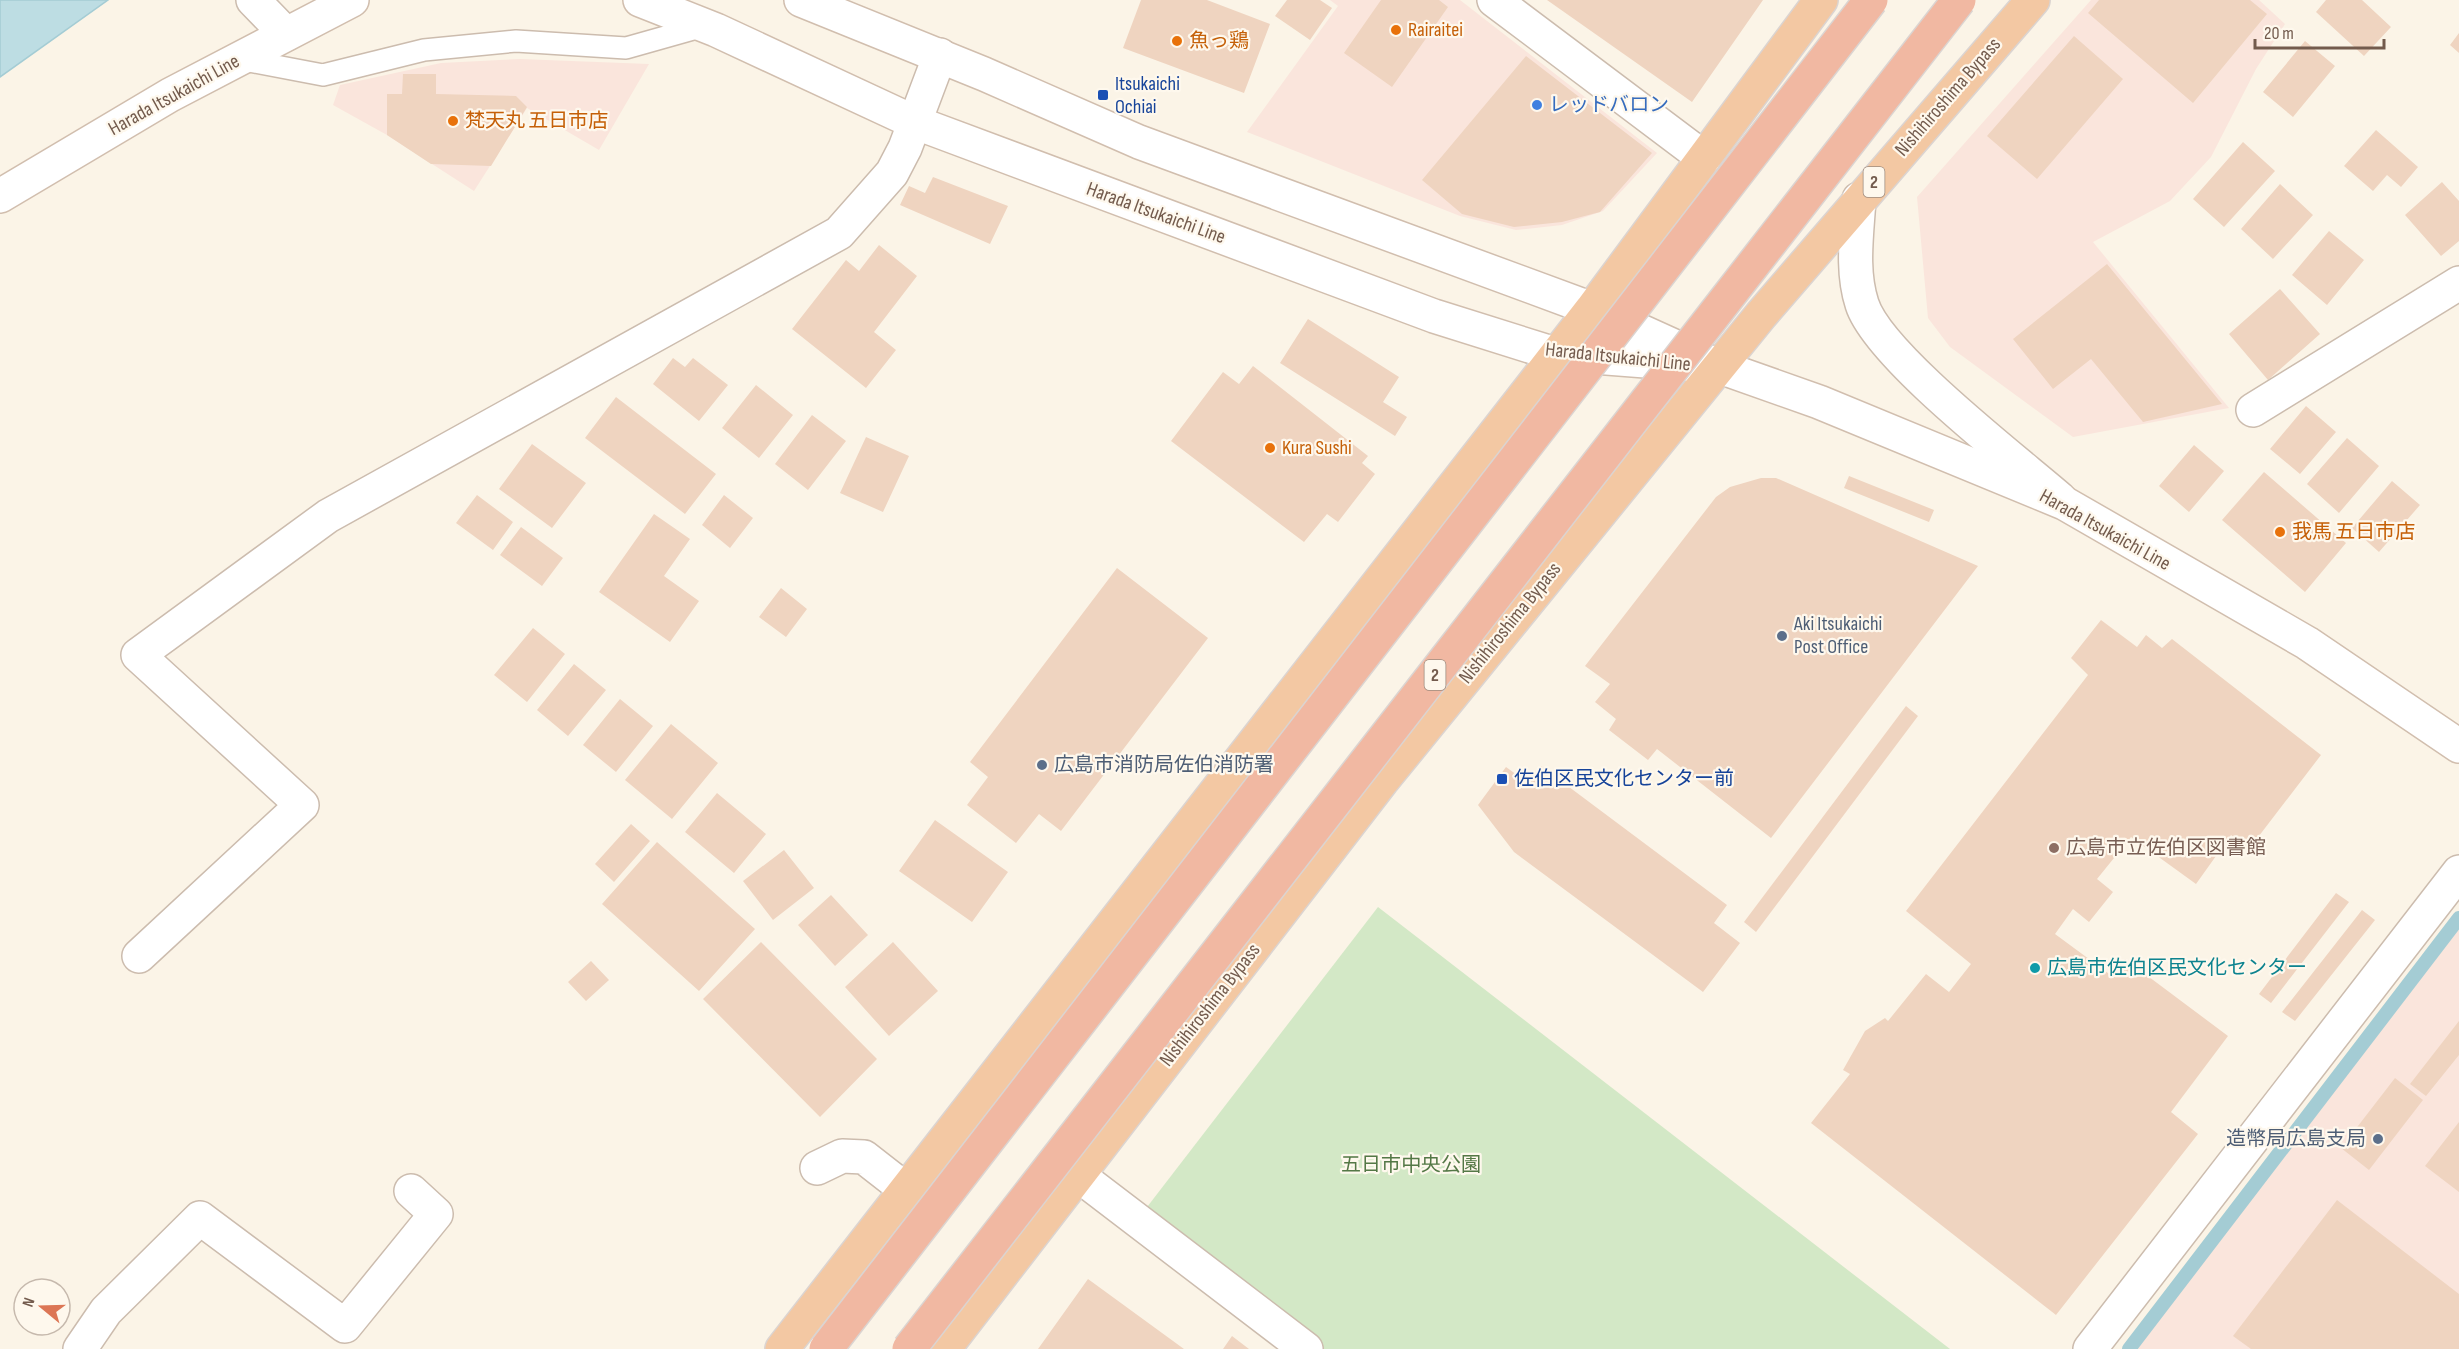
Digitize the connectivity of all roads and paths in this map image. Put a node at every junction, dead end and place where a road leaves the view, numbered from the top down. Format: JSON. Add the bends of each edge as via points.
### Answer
{"nodes":[{"id":1,"x":352,"y":0,"type":"edge"},
{"id":2,"x":640,"y":0,"type":"edge"},
{"id":3,"x":801,"y":0,"type":"edge"},
{"id":4,"x":1494,"y":0,"type":"edge"},
{"id":5,"x":1821,"y":0,"type":"edge"},
{"id":6,"x":1871,"y":0,"type":"edge"},
{"id":7,"x":1959,"y":0,"type":"edge"},
{"id":8,"x":2033,"y":0,"type":"edge"},
{"id":9,"x":258,"y":5,"type":"edge"},
{"id":10,"x":704,"y":26,"type":"junction"},
{"id":11,"x":286,"y":34,"type":"junction"},
{"id":12,"x":940,"y":55,"type":"junction"},
{"id":13,"x":240,"y":59,"type":"junction"},
{"id":14,"x":914,"y":122,"type":"junction"},
{"id":15,"x":1704,"y":158,"type":"junction"},
{"id":16,"x":0,"y":196,"type":"edge"},
{"id":17,"x":1859,"y":199,"type":"junction"},
{"id":18,"x":2459,"y":284,"type":"edge"},
{"id":19,"x":1592,"y":309,"type":"junction"},
{"id":20,"x":1555,"y":354,"type":"junction"},
{"id":21,"x":1720,"y":367,"type":"junction"},
{"id":22,"x":2253,"y":410,"type":"dead end"},
{"id":23,"x":2064,"y":503,"type":"junction"},
{"id":24,"x":2459,"y":746,"type":"edge"},
{"id":25,"x":2459,"y":872,"type":"edge"},
{"id":26,"x":139,"y":956,"type":"dead end"},
{"id":27,"x":817,"y":1168,"type":"dead end"},
{"id":28,"x":1078,"y":1175,"type":"junction"},
{"id":29,"x":905,"y":1189,"type":"junction"},
{"id":30,"x":411,"y":1191,"type":"dead end"},
{"id":31,"x":80,"y":1349,"type":"edge"},
{"id":32,"x":782,"y":1349,"type":"edge"},
{"id":33,"x":826,"y":1349,"type":"edge"},
{"id":34,"x":909,"y":1349,"type":"edge"},
{"id":35,"x":944,"y":1349,"type":"edge"},
{"id":36,"x":1306,"y":1349,"type":"edge"},
{"id":37,"x":2090,"y":1349,"type":"edge"}],
"edges":[{"from":1,"to":11,"type":"street","name":"Harada Itsukaichi Line"},
{"from":2,"to":10,"type":"street","name":"Harada Itsukaichi Line"},
{"from":3,"to":12,"type":"street"},
{"from":4,"to":15,"type":"street"},
{"from":5,"to":15,"type":"highway"},
{"from":6,"to":33,"type":"highway","bridge":true},
{"from":7,"to":34,"type":"highway","name":"Nishihiroshima Bypass","number":"2","bridge":true},
{"from":8,"to":17,"type":"highway","name":"Nishihiroshima Bypass","number":"2"},
{"from":9,"to":11,"type":"street"},
{"from":10,"to":13,"type":"lane","via":[[626,48],[516,41],[424,50],[323,75]]},
{"from":10,"to":14,"type":"street","name":"Harada Itsukaichi Line"},
{"from":11,"to":13,"type":"street","name":"Harada Itsukaichi Line"},
{"from":12,"to":14,"type":"street"},
{"from":12,"to":19,"type":"street","via":[[1139,142]]},
{"from":13,"to":16,"type":"street","name":"Harada Itsukaichi Line","via":[[170,95]]},
{"from":14,"to":20,"type":"street","name":"Harada Itsukaichi Line","via":[[1434,316]]},
{"from":14,"to":26,"type":"street","via":[[892,173],[839,233],[328,516],[138,656],[302,806]]},
{"from":15,"to":19,"type":"highway"},
{"from":17,"to":21,"type":"highway","name":"Nishihiroshima Bypass","number":"2"},
{"from":17,"to":23,"type":"street","via":[[1855,274],[1863,306],[1877,330],[1916,372]]},
{"from":18,"to":22,"type":"street"},
{"from":19,"to":20,"type":"highway"},
{"from":19,"to":21,"type":"street"},
{"from":20,"to":21,"type":"street","name":"Harada Itsukaichi Line"},
{"from":20,"to":29,"type":"highway"},
{"from":21,"to":23,"type":"street","name":"Harada Itsukaichi Line","via":[[1830,406]]},
{"from":21,"to":28,"type":"highway","name":"Nishihiroshima Bypass","number":"2","via":[[1382,781]]},
{"from":23,"to":24,"type":"street","name":"Harada Itsukaichi Line","via":[[2307,644]]},
{"from":25,"to":37,"type":"street"},
{"from":27,"to":29,"type":"street","via":[[842,1156],[864,1157]]},
{"from":28,"to":35,"type":"highway","name":"Nishihiroshima Bypass","number":"2"},
{"from":28,"to":36,"type":"street"},
{"from":29,"to":32,"type":"highway"},
{"from":30,"to":31,"type":"street","via":[[436,1214],[345,1326],[200,1218],[106,1311]]}]}
